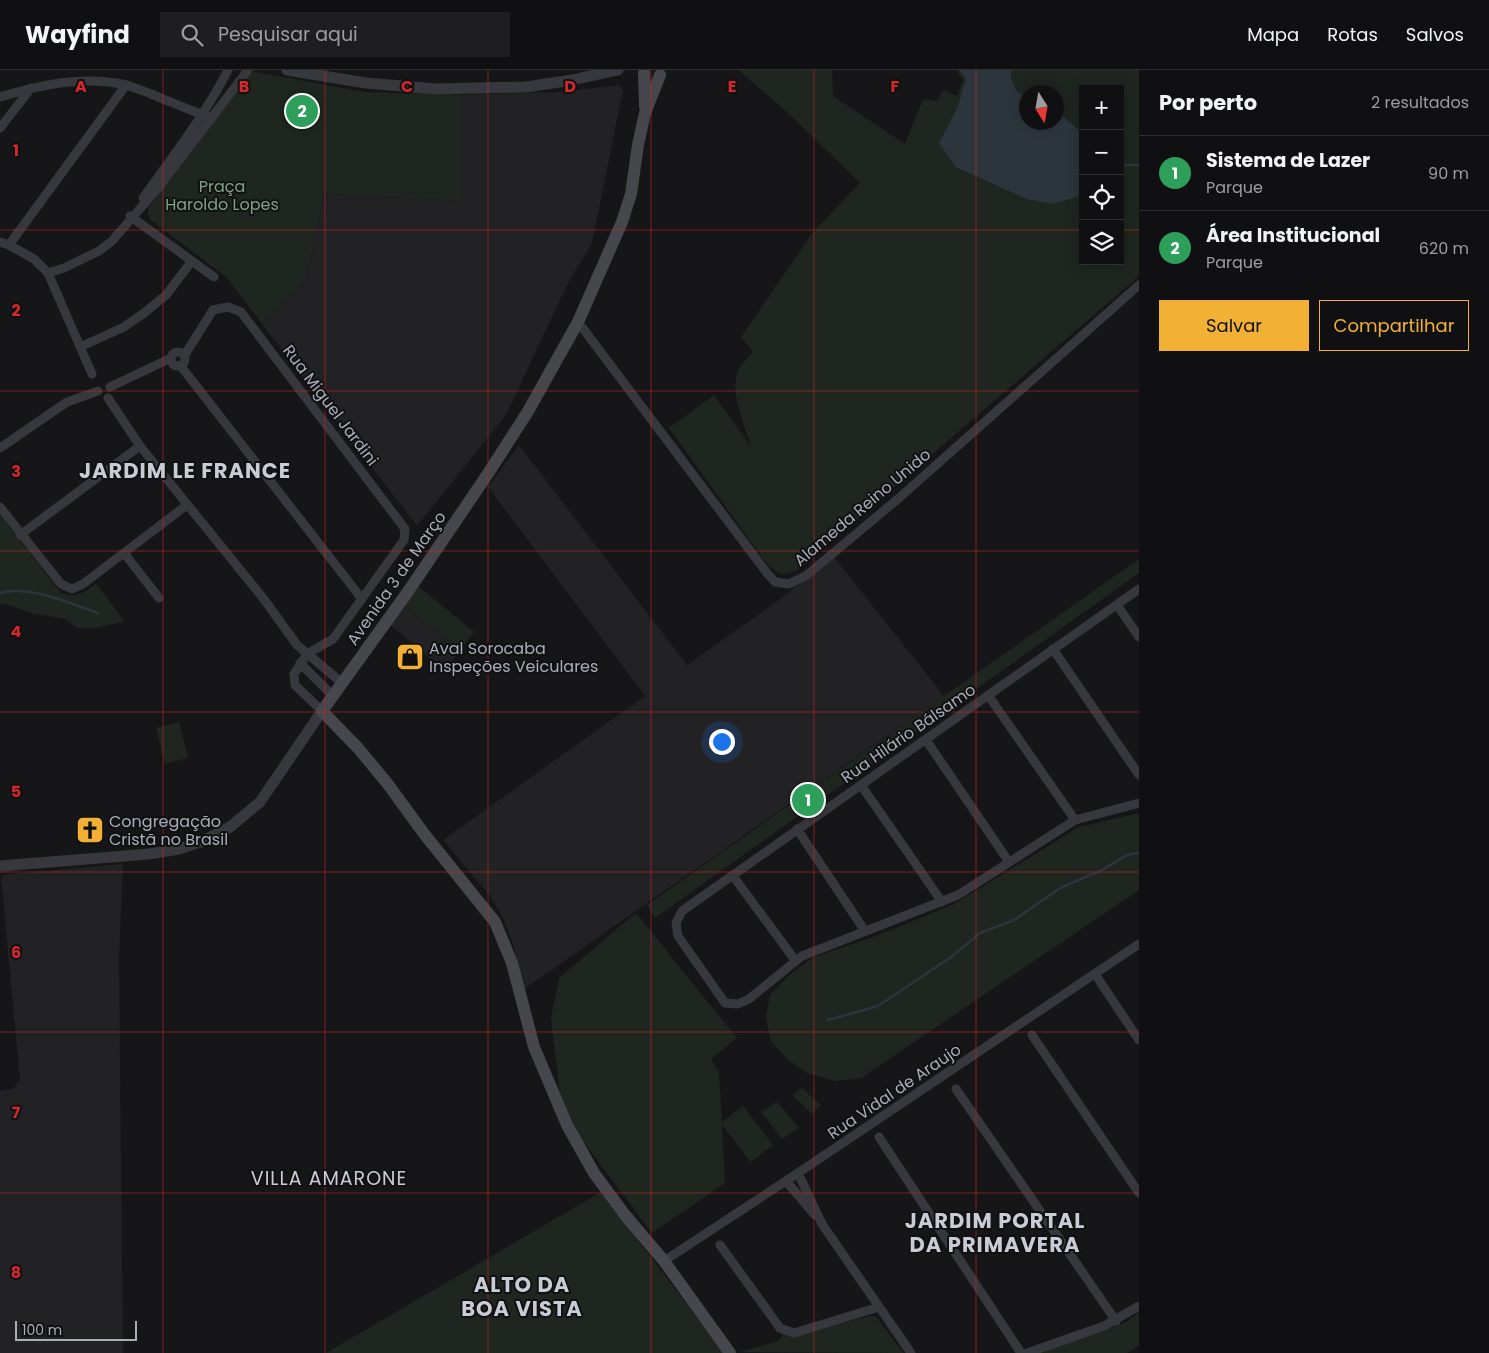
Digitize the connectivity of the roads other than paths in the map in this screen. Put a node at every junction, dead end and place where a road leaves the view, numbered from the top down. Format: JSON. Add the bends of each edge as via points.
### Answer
{"nodes":[{"id":1,"x":228,"y":70,"type":"edge"},
{"id":2,"x":248,"y":70,"type":"edge"},
{"id":3,"x":287,"y":70,"type":"edge"},
{"id":4,"x":608,"y":70,"type":"edge"},
{"id":5,"x":618,"y":70,"type":"edge"},
{"id":6,"x":643,"y":72,"type":"edge"},
{"id":7,"x":663,"y":72,"type":"edge"},
{"id":8,"x":596,"y":75,"type":"junction"},
{"id":9,"x":126,"y":85,"type":"junction"},
{"id":10,"x":31,"y":88,"type":"junction"},
{"id":11,"x":0,"y":97,"type":"edge"},
{"id":12,"x":645,"y":113,"type":"junction"},
{"id":13,"x":202,"y":114,"type":"junction"},
{"id":14,"x":212,"y":118,"type":"junction"},
{"id":15,"x":2,"y":121,"type":"edge"},
{"id":16,"x":132,"y":217,"type":"junction"},
{"id":17,"x":0,"y":242,"type":"edge"},
{"id":18,"x":10,"y":244,"type":"junction"},
{"id":19,"x":192,"y":261,"type":"junction"},
{"id":20,"x":48,"y":273,"type":"junction"},
{"id":21,"x":214,"y":277,"type":"dead end"},
{"id":22,"x":1139,"y":285,"type":"edge"},
{"id":23,"x":578,"y":322,"type":"junction"},
{"id":24,"x":80,"y":347,"type":"junction"},
{"id":25,"x":184,"y":356,"type":"junction"},
{"id":26,"x":171,"y":358,"type":"junction"},
{"id":27,"x":180,"y":365,"type":"junction"},
{"id":28,"x":92,"y":374,"type":"dead end"},
{"id":29,"x":110,"y":387,"type":"junction"},
{"id":30,"x":98,"y":392,"type":"junction"},
{"id":31,"x":108,"y":398,"type":"junction"},
{"id":32,"x":140,"y":446,"type":"junction"},
{"id":33,"x":0,"y":448,"type":"edge"},
{"id":34,"x":187,"y":504,"type":"junction"},
{"id":35,"x":0,"y":507,"type":"edge"},
{"id":36,"x":20,"y":535,"type":"junction"},
{"id":37,"x":124,"y":553,"type":"junction"},
{"id":38,"x":1139,"y":589,"type":"edge"},
{"id":39,"x":159,"y":598,"type":"dead end"},
{"id":40,"x":362,"y":599,"type":"junction"},
{"id":41,"x":1117,"y":605,"type":"junction"},
{"id":42,"x":1139,"y":637,"type":"edge"},
{"id":43,"x":1053,"y":649,"type":"junction"},
{"id":44,"x":307,"y":654,"type":"junction"},
{"id":45,"x":300,"y":664,"type":"junction"},
{"id":46,"x":342,"y":683,"type":"junction"},
{"id":47,"x":988,"y":695,"type":"junction"},
{"id":48,"x":333,"y":696,"type":"junction"},
{"id":49,"x":322,"y":711,"type":"junction"},
{"id":50,"x":926,"y":740,"type":"junction"},
{"id":51,"x":1139,"y":775,"type":"edge"},
{"id":52,"x":860,"y":785,"type":"junction"},
{"id":53,"x":1139,"y":803,"type":"edge"},
{"id":54,"x":1075,"y":820,"type":"junction"},
{"id":55,"x":797,"y":829,"type":"junction"},
{"id":56,"x":1009,"y":862,"type":"junction"},
{"id":57,"x":0,"y":866,"type":"edge"},
{"id":58,"x":733,"y":876,"type":"junction"},
{"id":59,"x":942,"y":902,"type":"junction"},
{"id":60,"x":865,"y":931,"type":"junction"},
{"id":61,"x":1139,"y":944,"type":"edge"},
{"id":62,"x":795,"y":960,"type":"junction"},
{"id":63,"x":1095,"y":974,"type":"junction"},
{"id":64,"x":1032,"y":1035,"type":"dead end"},
{"id":65,"x":1139,"y":1040,"type":"edge"},
{"id":66,"x":956,"y":1089,"type":"dead end"},
{"id":67,"x":879,"y":1136,"type":"dead end"},
{"id":68,"x":798,"y":1173,"type":"junction"},
{"id":69,"x":786,"y":1181,"type":"junction"},
{"id":70,"x":1139,"y":1193,"type":"edge"},
{"id":71,"x":822,"y":1224,"type":"junction"},
{"id":72,"x":720,"y":1245,"type":"dead end"},
{"id":73,"x":664,"y":1261,"type":"junction"},
{"id":74,"x":1139,"y":1306,"type":"edge"},
{"id":75,"x":879,"y":1307,"type":"junction"},
{"id":76,"x":1116,"y":1321,"type":"junction"},
{"id":77,"x":730,"y":1353,"type":"edge"},
{"id":78,"x":911,"y":1353,"type":"edge"},
{"id":79,"x":1021,"y":1353,"type":"edge"},
{"id":80,"x":1027,"y":1353,"type":"edge"}],
"edges":[{"from":1,"to":13,"type":"street"},
{"from":2,"to":14,"type":"street"},
{"from":3,"to":8,"type":"street","via":[[366,84],[434,89],[526,87]]},
{"from":4,"to":8,"type":"street"},
{"from":5,"to":8,"type":"street"},
{"from":6,"to":7,"type":"main road","via":[[652,76]]},
{"from":6,"to":12,"type":"main road","name":"Avenida 3 de Março"},
{"from":7,"to":12,"type":"main road","name":"Avenida 3 de Março"},
{"from":9,"to":10,"type":"street","via":[[83,81]]},
{"from":9,"to":13,"type":"street"},
{"from":9,"to":18,"type":"street"},
{"from":10,"to":11,"type":"street"},
{"from":10,"to":15,"type":"street"},
{"from":12,"to":23,"type":"main road","name":"Avenida 3 de Março","via":[[622,222]]},
{"from":13,"to":14,"type":"street"},
{"from":13,"to":16,"type":"street"},
{"from":14,"to":16,"type":"street"},
{"from":16,"to":19,"type":"street"},
{"from":16,"to":20,"type":"street","via":[[99,251]]},
{"from":17,"to":18,"type":"street"},
{"from":18,"to":20,"type":"street","via":[[34,259]]},
{"from":19,"to":21,"type":"street"},
{"from":19,"to":24,"type":"street","via":[[166,295],[144,313],[124,327]]},
{"from":20,"to":24,"type":"street"},
{"from":22,"to":23,"type":"street","name":"Alameda Reino Unido","via":[[899,498],[807,575],[789,584],[775,582],[767,573]]},
{"from":23,"to":46,"type":"main road","name":"Avenida 3 de Março","via":[[487,474]]},
{"from":24,"to":28,"type":"street"},
{"from":25,"to":26,"type":"street","via":[[176,352]]},
{"from":25,"to":27,"type":"street","via":[[185,360]]},
{"from":25,"to":40,"type":"street","name":"Rua Miguel Jardini","via":[[213,310],[228,307],[241,312],[406,529],[404,540]]},
{"from":26,"to":27,"type":"street","via":[[174,364]]},
{"from":26,"to":29,"type":"street"},
{"from":27,"to":40,"type":"street"},
{"from":29,"to":30,"type":"street","via":[[103,386]]},
{"from":29,"to":31,"type":"street"},
{"from":30,"to":31,"type":"street","via":[[101,398]]},
{"from":30,"to":33,"type":"street","via":[[66,402]]},
{"from":31,"to":32,"type":"street"},
{"from":32,"to":34,"type":"street"},
{"from":32,"to":36,"type":"street"},
{"from":34,"to":37,"type":"street"},
{"from":34,"to":44,"type":"street"},
{"from":35,"to":36,"type":"street"},
{"from":36,"to":37,"type":"street","via":[[60,584],[72,589]]},
{"from":37,"to":39,"type":"street"},
{"from":38,"to":41,"type":"street","name":"Rua Hilário Bálsamo"},
{"from":40,"to":44,"type":"street","via":[[333,639]]},
{"from":41,"to":42,"type":"street"},
{"from":41,"to":43,"type":"street","name":"Rua Hilário Bálsamo"},
{"from":43,"to":47,"type":"street","name":"Rua Hilário Bálsamo"},
{"from":43,"to":51,"type":"street"},
{"from":44,"to":45,"type":"street"},
{"from":44,"to":46,"type":"street"},
{"from":45,"to":48,"type":"street"},
{"from":45,"to":49,"type":"street","via":[[294,674],[295,685]]},
{"from":46,"to":48,"type":"main road","name":"Avenida 3 de Março"},
{"from":47,"to":50,"type":"street","name":"Rua Hilário Bálsamo"},
{"from":47,"to":54,"type":"street"},
{"from":48,"to":49,"type":"main road","name":"Avenida 3 de Março"},
{"from":49,"to":57,"type":"street","name":"Avenida 3 de Março","via":[[260,802],[230,827],[203,841],[149,854]]},
{"from":49,"to":73,"type":"main road","via":[[387,783],[494,922],[512,964],[534,1047],[567,1125],[594,1173]]},
{"from":50,"to":52,"type":"street","name":"Rua Hilário Bálsamo"},
{"from":50,"to":56,"type":"street"},
{"from":52,"to":55,"type":"street","name":"Rua Hilário Bálsamo"},
{"from":52,"to":59,"type":"street"},
{"from":53,"to":54,"type":"street"},
{"from":54,"to":56,"type":"street"},
{"from":55,"to":58,"type":"street","name":"Rua Hilário Bálsamo"},
{"from":55,"to":60,"type":"street"},
{"from":56,"to":59,"type":"street"},
{"from":58,"to":62,"type":"street"},
{"from":58,"to":62,"type":"street","name":"Rua Hilário Bálsamo","via":[[682,911],[676,923],[678,936],[725,1003],[738,1004],[749,999]]},
{"from":59,"to":60,"type":"street"},
{"from":60,"to":62,"type":"street"},
{"from":61,"to":63,"type":"street","name":"Rua Vidal de Araujo"},
{"from":63,"to":65,"type":"street"},
{"from":63,"to":68,"type":"street","name":"Rua Vidal de Araujo"},
{"from":64,"to":70,"type":"street"},
{"from":66,"to":76,"type":"street"},
{"from":67,"to":79,"type":"street"},
{"from":68,"to":69,"type":"street","name":"Rua Vidal de Araujo"},
{"from":68,"to":71,"type":"street"},
{"from":69,"to":71,"type":"street"},
{"from":69,"to":73,"type":"street","name":"Rua Vidal de Araujo"},
{"from":71,"to":75,"type":"street"},
{"from":72,"to":75,"type":"street","via":[[780,1328],[794,1333]]},
{"from":73,"to":77,"type":"main road"},
{"from":74,"to":76,"type":"street"},
{"from":75,"to":78,"type":"street"},
{"from":76,"to":80,"type":"street"}]}
